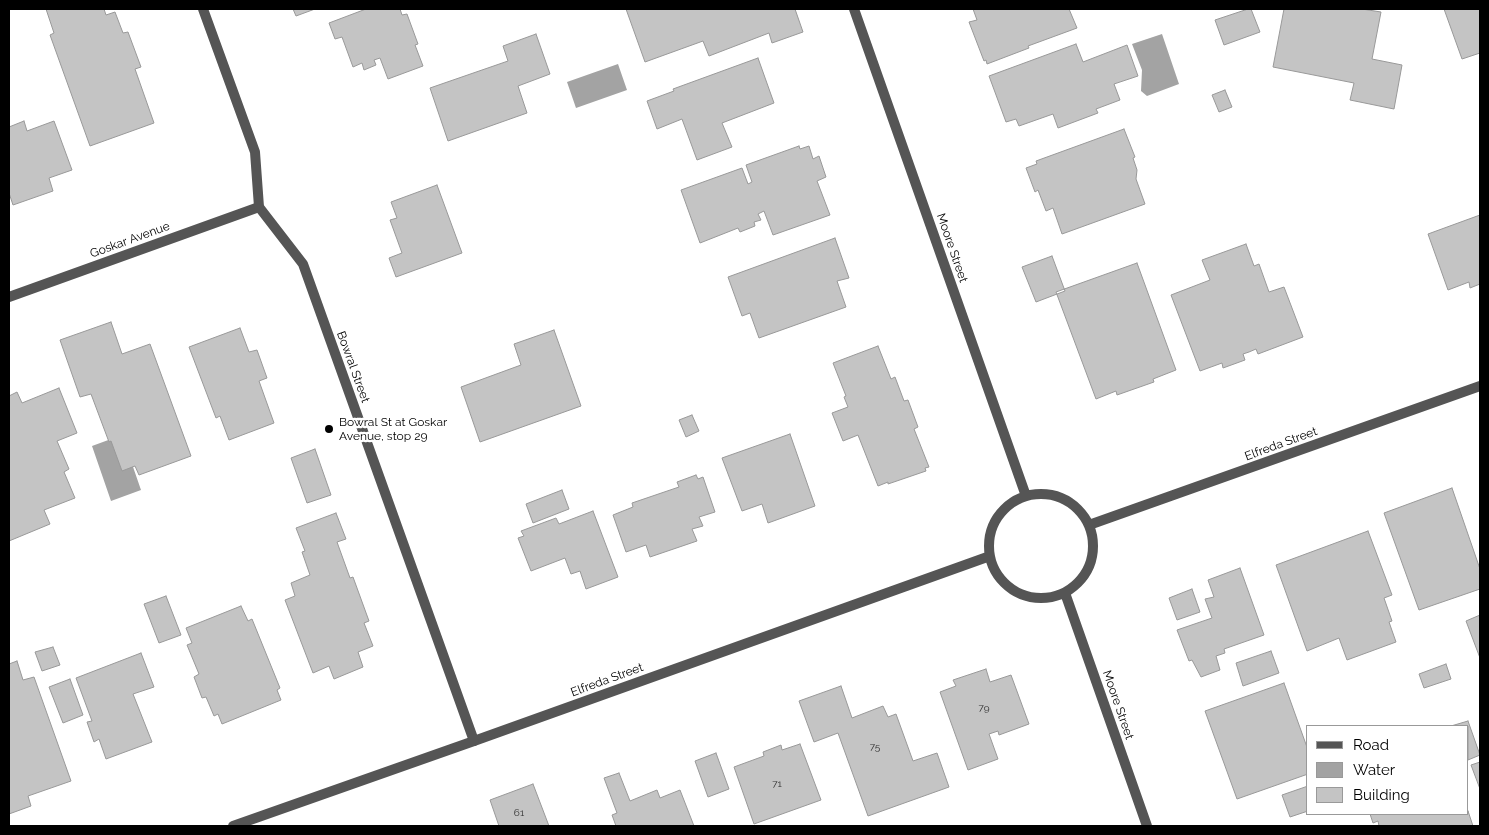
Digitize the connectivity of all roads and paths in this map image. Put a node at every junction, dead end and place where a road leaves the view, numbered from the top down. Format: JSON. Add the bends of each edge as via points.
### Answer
{"nodes":[{"id":1,"x":203,"y":9,"type":"edge"},
{"id":2,"x":854,"y":9,"type":"edge"},
{"id":3,"x":259,"y":206,"type":"junction"},
{"id":4,"x":9,"y":297,"type":"edge"},
{"id":5,"x":1480,"y":386,"type":"edge"},
{"id":6,"x":1026,"y":496,"type":"junction"},
{"id":7,"x":1089,"y":525,"type":"junction"},
{"id":8,"x":990,"y":556,"type":"junction"},
{"id":9,"x":1065,"y":593,"type":"junction"},
{"id":10,"x":474,"y":741,"type":"junction"},
{"id":11,"x":233,"y":826,"type":"edge"},
{"id":12,"x":1147,"y":826,"type":"edge"}],
"edges":[{"from":1,"to":3,"type":"street","via":[[255,152]]},
{"from":2,"to":6,"type":"street","name":"Moore Street"},
{"from":3,"to":4,"type":"street","name":"Goskar Avenue"},
{"from":3,"to":10,"type":"street","name":"Bowral Street","via":[[303,264]]},
{"from":5,"to":7,"type":"street","name":"Elfreda Street"},
{"from":6,"to":7,"type":"street","via":[[1056,496],[1081,512]]},
{"from":6,"to":8,"type":"street","via":[[1013,503],[993,526]]},
{"from":7,"to":9,"type":"street","via":[[1093,556],[1088,571]]},
{"from":8,"to":9,"type":"street","via":[[995,572],[1018,593],[1050,598]]},
{"from":8,"to":10,"type":"street","name":"Elfreda Street"},
{"from":9,"to":12,"type":"street","name":"Moore Street"},
{"from":10,"to":11,"type":"street","name":"Elfreda Street"}]}
